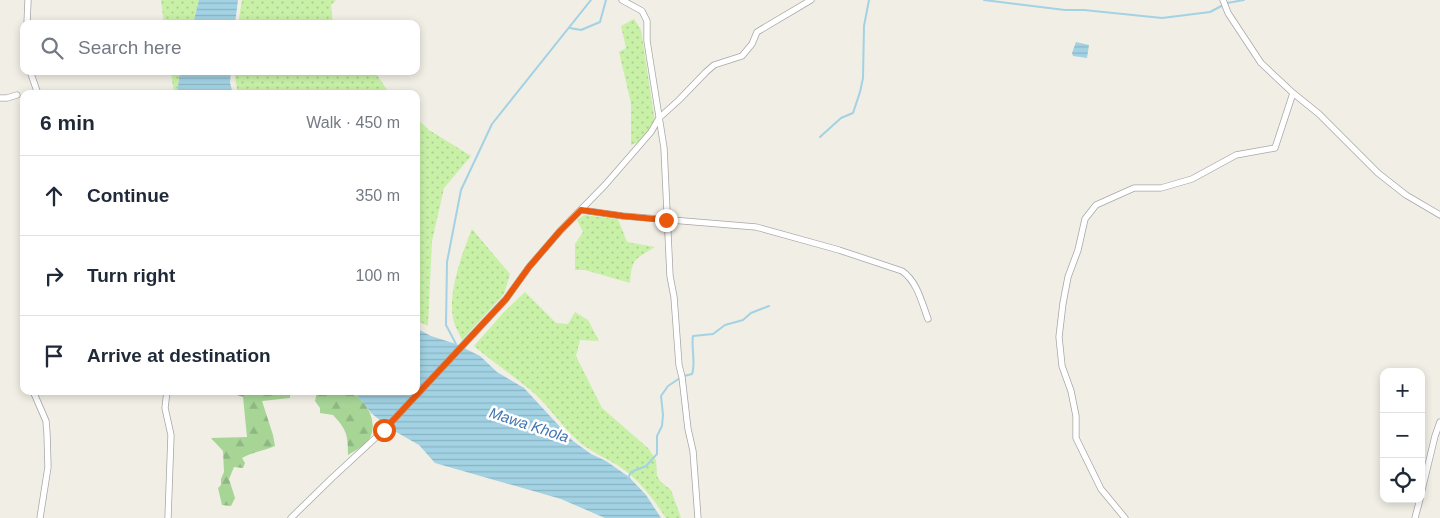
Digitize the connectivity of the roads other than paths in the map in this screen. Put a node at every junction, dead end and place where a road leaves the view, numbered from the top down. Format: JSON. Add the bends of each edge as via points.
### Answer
{"nodes":[{"id":1,"x":28,"y":0,"type":"edge"},
{"id":2,"x":622,"y":0,"type":"edge"},
{"id":3,"x":811,"y":0,"type":"edge"},
{"id":4,"x":1224,"y":3,"type":"edge"},
{"id":5,"x":27,"y":20,"type":"edge"},
{"id":6,"x":31,"y":75,"type":"edge"},
{"id":7,"x":37,"y":90,"type":"edge"},
{"id":8,"x":1293,"y":93,"type":"junction"},
{"id":9,"x":17,"y":94,"type":"dead end"},
{"id":10,"x":0,"y":98,"type":"edge"},
{"id":11,"x":659,"y":118,"type":"junction"},
{"id":12,"x":581,"y":210,"type":"junction"},
{"id":13,"x":1440,"y":215,"type":"edge"},
{"id":14,"x":666,"y":220,"type":"junction"},
{"id":15,"x":928,"y":319,"type":"dead end"},
{"id":16,"x":420,"y":391,"type":"edge"},
{"id":17,"x":35,"y":395,"type":"edge"},
{"id":18,"x":167,"y":395,"type":"edge"},
{"id":19,"x":417,"y":395,"type":"edge"},
{"id":20,"x":1440,"y":422,"type":"edge"},
{"id":21,"x":1425,"y":479,"type":"edge"},
{"id":22,"x":1419,"y":503,"type":"edge"},
{"id":23,"x":40,"y":518,"type":"edge"},
{"id":24,"x":168,"y":518,"type":"edge"},
{"id":25,"x":291,"y":518,"type":"edge"},
{"id":26,"x":698,"y":518,"type":"edge"},
{"id":27,"x":1125,"y":518,"type":"edge"},
{"id":28,"x":1415,"y":518,"type":"edge"}],
"edges":[{"from":1,"to":5,"type":"street"},
{"from":2,"to":11,"type":"street","via":[[642,11],[646,17]]},
{"from":3,"to":11,"type":"street","via":[[757,32],[742,56],[714,66]]},
{"from":4,"to":8,"type":"street","via":[[1261,63]]},
{"from":6,"to":7,"type":"street"},
{"from":8,"to":13,"type":"street","via":[[1319,114],[1378,173],[1406,195]]},
{"from":8,"to":27,"type":"street","via":[[1275,148],[1236,156],[1192,179],[1161,188],[1134,188],[1096,205],[1085,219],[1063,304],[1059,338],[1062,366],[1073,399],[1076,438],[1101,489]]},
{"from":9,"to":10,"type":"street"},
{"from":11,"to":12,"type":"street","via":[[651,132]]},
{"from":11,"to":14,"type":"street","via":[[664,148]]},
{"from":12,"to":14,"type":"street"},
{"from":12,"to":16,"type":"street","via":[[535,260],[506,299]]},
{"from":14,"to":15,"type":"street","via":[[770,230],[902,271],[909,276]]},
{"from":14,"to":26,"type":"street","via":[[679,365],[693,451]]},
{"from":17,"to":23,"type":"street","via":[[47,433],[47,475]]},
{"from":18,"to":24,"type":"street","via":[[165,408],[171,435]]},
{"from":19,"to":25,"type":"street"},
{"from":20,"to":21,"type":"street"},
{"from":22,"to":28,"type":"street"}]}
